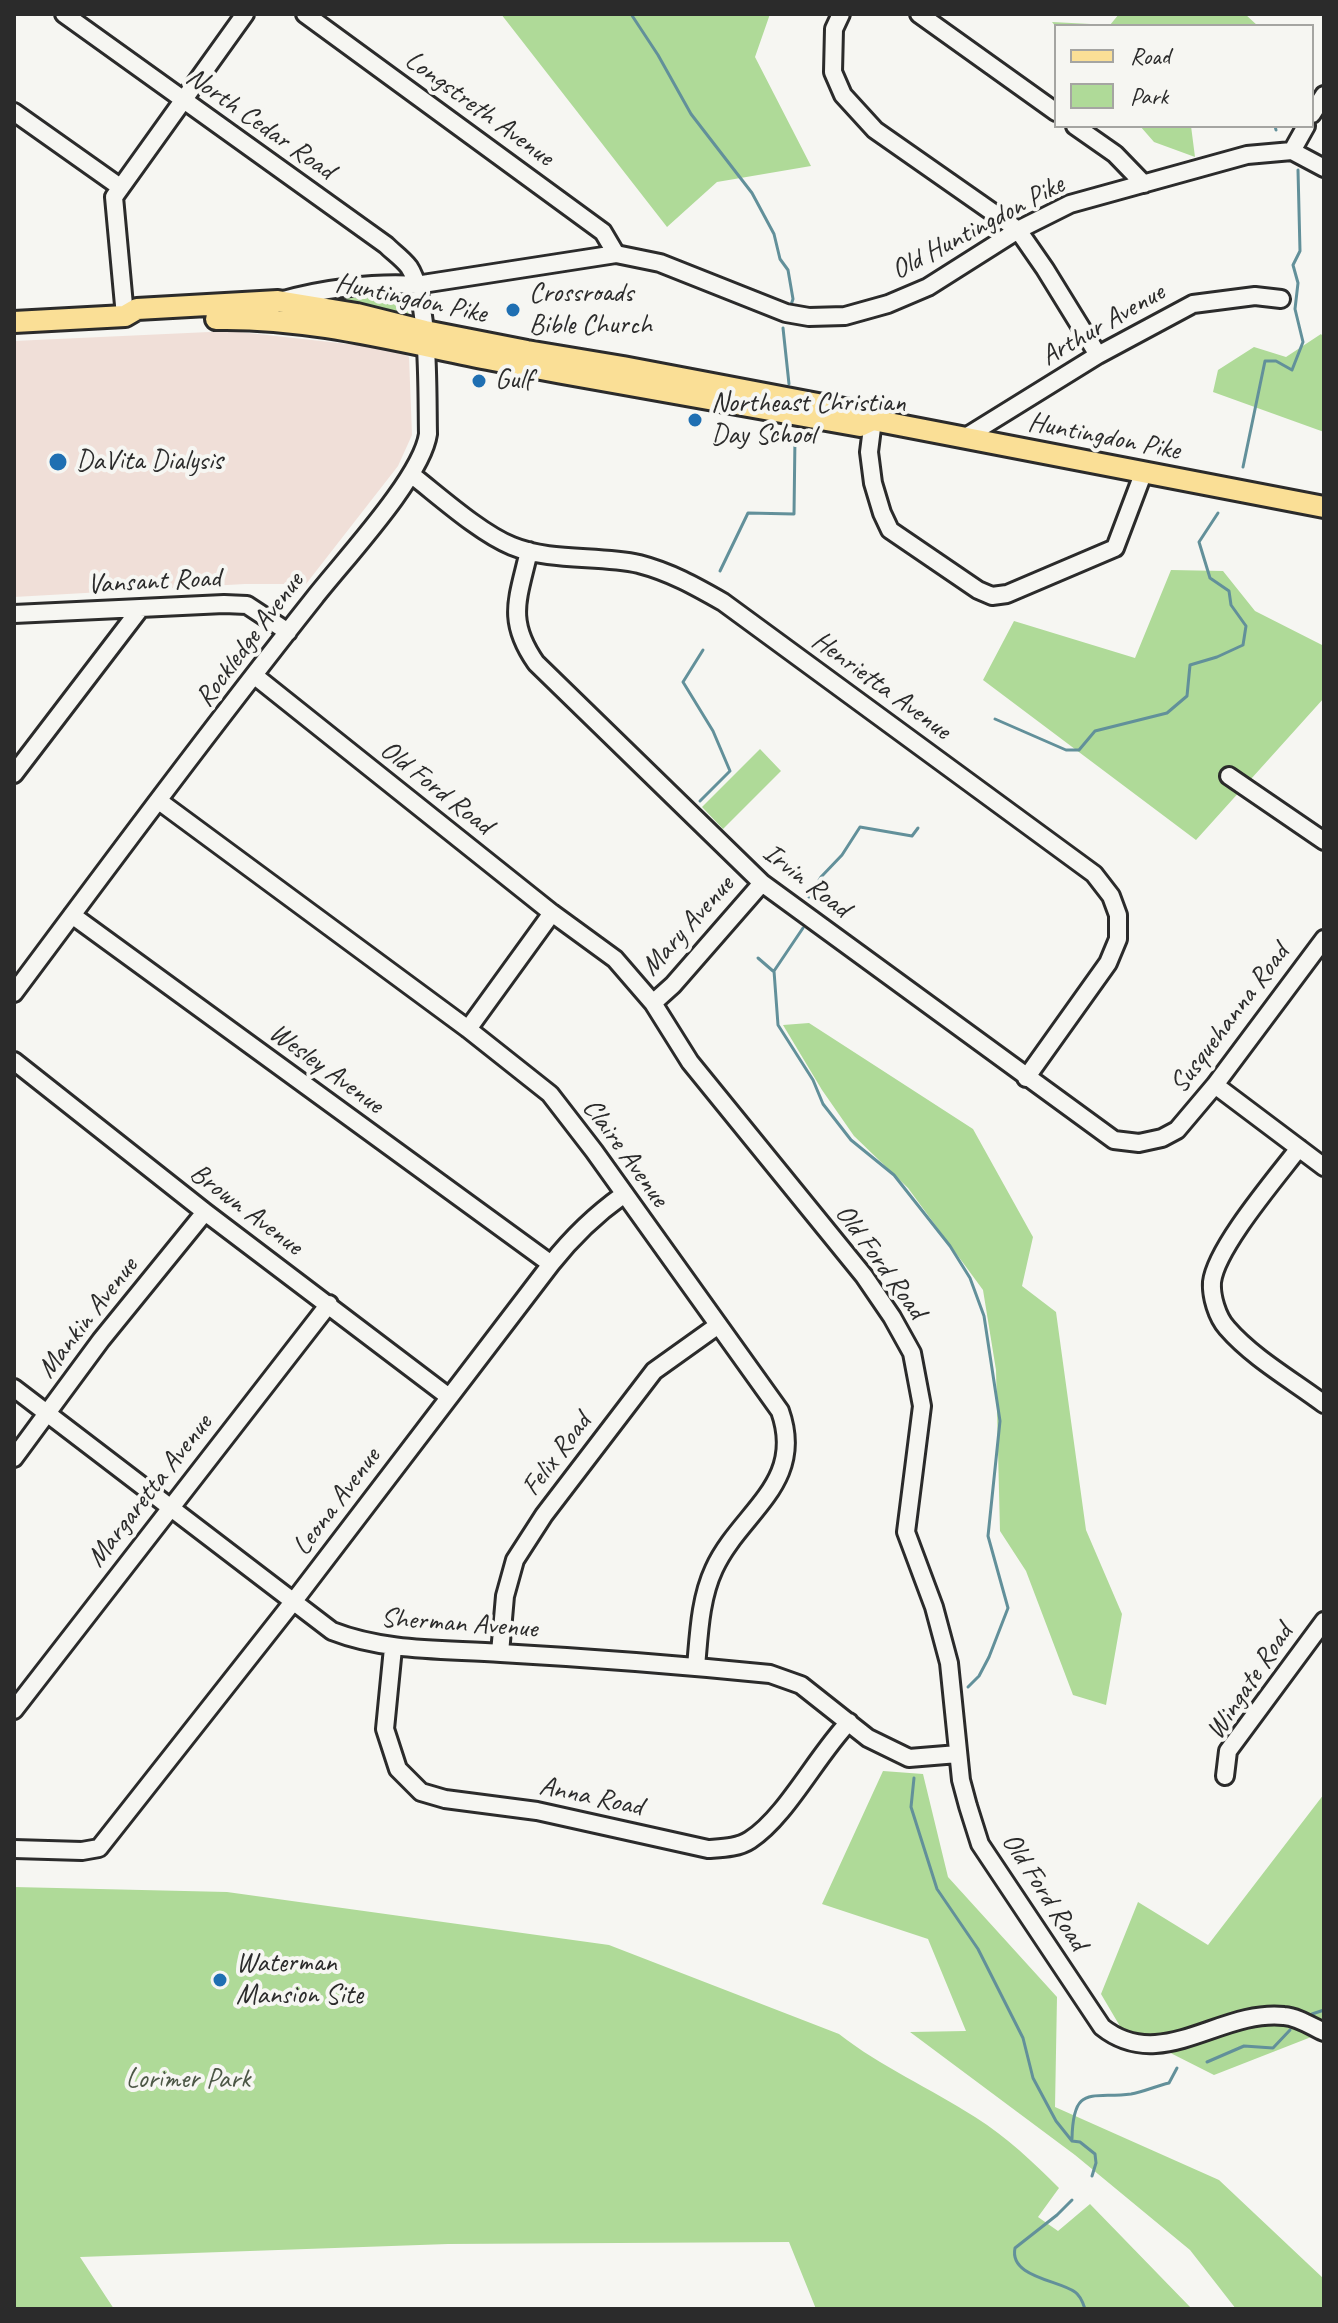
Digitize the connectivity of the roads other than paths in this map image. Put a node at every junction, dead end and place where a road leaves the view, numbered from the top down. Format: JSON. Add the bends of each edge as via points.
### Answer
{"nodes":[{"id":1,"x":64,"y":14,"type":"edge"},
{"id":2,"x":245,"y":14,"type":"edge"},
{"id":3,"x":305,"y":14,"type":"edge"},
{"id":4,"x":841,"y":14,"type":"edge"},
{"id":5,"x":919,"y":14,"type":"edge"},
{"id":6,"x":181,"y":101,"type":"junction"},
{"id":7,"x":1054,"y":111,"type":"edge"},
{"id":8,"x":15,"y":113,"type":"edge"},
{"id":9,"x":1078,"y":128,"type":"edge"},
{"id":10,"x":1305,"y":128,"type":"edge"},
{"id":11,"x":1292,"y":151,"type":"junction"},
{"id":12,"x":1324,"y":168,"type":"edge"},
{"id":13,"x":1144,"y":184,"type":"junction"},
{"id":14,"x":120,"y":187,"type":"junction"},
{"id":15,"x":1018,"y":230,"type":"junction"},
{"id":16,"x":616,"y":254,"type":"junction"},
{"id":17,"x":416,"y":285,"type":"junction"},
{"id":18,"x":1281,"y":299,"type":"dead end"},
{"id":19,"x":278,"y":301,"type":"junction"},
{"id":20,"x":125,"y":316,"type":"junction"},
{"id":21,"x":14,"y":322,"type":"edge"},
{"id":22,"x":425,"y":339,"type":"junction"},
{"id":23,"x":1098,"y":355,"type":"junction"},
{"id":24,"x":873,"y":420,"type":"junction"},
{"id":25,"x":964,"y":438,"type":"junction"},
{"id":26,"x":1143,"y":474,"type":"junction"},
{"id":27,"x":412,"y":475,"type":"junction"},
{"id":28,"x":1324,"y":507,"type":"edge"},
{"id":29,"x":529,"y":551,"type":"junction"},
{"id":30,"x":140,"y":609,"type":"junction"},
{"id":31,"x":14,"y":614,"type":"edge"},
{"id":32,"x":288,"y":632,"type":"junction"},
{"id":33,"x":255,"y":676,"type":"junction"},
{"id":34,"x":14,"y":774,"type":"edge"},
{"id":35,"x":1229,"y":776,"type":"dead end"},
{"id":36,"x":159,"y":801,"type":"junction"},
{"id":37,"x":1324,"y":841,"type":"edge"},
{"id":38,"x":762,"y":883,"type":"junction"},
{"id":39,"x":552,"y":913,"type":"junction"},
{"id":40,"x":72,"y":915,"type":"junction"},
{"id":41,"x":1324,"y":939,"type":"edge"},
{"id":42,"x":14,"y":993,"type":"edge"},
{"id":43,"x":653,"y":1003,"type":"junction"},
{"id":44,"x":468,"y":1029,"type":"junction"},
{"id":45,"x":14,"y":1061,"type":"edge"},
{"id":46,"x":1026,"y":1078,"type":"junction"},
{"id":47,"x":1215,"y":1085,"type":"junction"},
{"id":48,"x":1177,"y":1130,"type":"joint"},
{"id":49,"x":1299,"y":1148,"type":"junction"},
{"id":50,"x":1324,"y":1167,"type":"edge"},
{"id":51,"x":623,"y":1195,"type":"junction"},
{"id":52,"x":205,"y":1212,"type":"junction"},
{"id":53,"x":551,"y":1264,"type":"junction"},
{"id":54,"x":329,"y":1304,"type":"junction"},
{"id":55,"x":717,"y":1326,"type":"junction"},
{"id":56,"x":14,"y":1388,"type":"edge"},
{"id":57,"x":449,"y":1397,"type":"junction"},
{"id":58,"x":1324,"y":1404,"type":"edge"},
{"id":59,"x":48,"y":1414,"type":"junction"},
{"id":60,"x":14,"y":1458,"type":"edge"},
{"id":61,"x":170,"y":1507,"type":"junction"},
{"id":62,"x":292,"y":1603,"type":"junction"},
{"id":63,"x":1324,"y":1621,"type":"edge"},
{"id":64,"x":393,"y":1648,"type":"junction"},
{"id":65,"x":500,"y":1653,"type":"junction"},
{"id":66,"x":696,"y":1667,"type":"junction"},
{"id":67,"x":14,"y":1710,"type":"edge"},
{"id":68,"x":849,"y":1722,"type":"junction"},
{"id":69,"x":958,"y":1754,"type":"junction"},
{"id":70,"x":1225,"y":1776,"type":"dead end"},
{"id":71,"x":14,"y":1849,"type":"edge"},
{"id":72,"x":1324,"y":2032,"type":"edge"}],
"edges":[{"from":1,"to":6,"type":"street","name":"North Cedar Road"},
{"from":2,"to":6,"type":"street"},
{"from":3,"to":16,"type":"street","name":"Longstreth Avenue","via":[[603,232]]},
{"from":4,"to":15,"type":"street","via":[[834,29],[833,72],[843,95],[875,130]]},
{"from":5,"to":7,"type":"street"},
{"from":6,"to":14,"type":"street"},
{"from":6,"to":17,"type":"street","name":"North Cedar Road","via":[[386,245],[409,267]]},
{"from":8,"to":14,"type":"street"},
{"from":9,"to":13,"type":"street","via":[[1115,154]]},
{"from":10,"to":11,"type":"street"},
{"from":11,"to":12,"type":"street"},
{"from":11,"to":13,"type":"street","name":"Old Huntingdon Pike","via":[[1247,155]]},
{"from":13,"to":15,"type":"street","name":"Old Huntingdon Pike","via":[[1070,204]]},
{"from":14,"to":20,"type":"street","via":[[114,197]]},
{"from":15,"to":16,"type":"street","name":"Old Huntingdon Pike","via":[[928,287],[845,316],[786,313],[660,263]]},
{"from":15,"to":23,"type":"street"},
{"from":16,"to":17,"type":"street","name":"Old Huntingdon Pike"},
{"from":17,"to":19,"type":"street","name":"Old Huntingdon Pike"},
{"from":17,"to":22,"type":"street","name":"Rockledge Avenue"},
{"from":18,"to":23,"type":"street","name":"Arthur Avenue","via":[[1255,296],[1193,304]]},
{"from":19,"to":20,"type":"main road","name":"Huntingdon Pike","via":[[137,309]]},
{"from":19,"to":22,"type":"main road","name":"Huntingdon Pike","via":[[357,314]]},
{"from":20,"to":21,"type":"main road","name":"Huntingdon Pike"},
{"from":20,"to":22,"type":"main road","name":"Huntingdon Pike","via":[[137,321],[278,320]]},
{"from":22,"to":24,"type":"main road","name":"Huntingdon Pike","via":[[860,412]]},
{"from":22,"to":27,"type":"street","name":"Rockledge Avenue","via":[[428,434]]},
{"from":23,"to":25,"type":"street","name":"Arthur Avenue"},
{"from":24,"to":25,"type":"main road","name":"Huntingdon Pike"},
{"from":24,"to":26,"type":"street","via":[[873,483],[890,530],[992,596],[1115,548]]},
{"from":25,"to":26,"type":"main road","name":"Huntingdon Pike"},
{"from":26,"to":28,"type":"main road","name":"Huntingdon Pike"},
{"from":27,"to":29,"type":"street","name":"Henrietta Avenue","via":[[485,530]]},
{"from":27,"to":32,"type":"street","name":"Rockledge Avenue"},
{"from":29,"to":38,"type":"street","name":"Irvin Road","via":[[516,625],[530,654]]},
{"from":29,"to":46,"type":"street","name":"Henrietta Avenue","via":[[638,564],[679,577],[723,602],[1094,874],[1111,896],[1118,939],[1108,963]]},
{"from":30,"to":31,"type":"street","name":"Vansant Road"},
{"from":30,"to":32,"type":"street","name":"Vansant Road","via":[[247,605]]},
{"from":30,"to":34,"type":"street"},
{"from":32,"to":33,"type":"street","name":"Rockledge Avenue"},
{"from":33,"to":36,"type":"street","name":"Rockledge Avenue"},
{"from":33,"to":39,"type":"street","name":"Old Ford Road"},
{"from":35,"to":37,"type":"street"},
{"from":36,"to":40,"type":"street","name":"Rockledge Avenue"},
{"from":36,"to":44,"type":"street","name":"Claire Avenue"},
{"from":38,"to":43,"type":"street","name":"Mary Avenue"},
{"from":38,"to":46,"type":"street","name":"Irvin Road"},
{"from":39,"to":43,"type":"street","name":"Old Ford Road","via":[[615,959]]},
{"from":39,"to":44,"type":"street"},
{"from":40,"to":42,"type":"street","name":"Rockledge Avenue"},
{"from":40,"to":53,"type":"street","name":"Wesley Avenue"},
{"from":41,"to":47,"type":"street","name":"Susquehanna Road"},
{"from":43,"to":69,"type":"street","name":"Old Ford Road","via":[[690,1062],[864,1276],[912,1353],[922,1406],[906,1532],[949,1663]]},
{"from":44,"to":51,"type":"street","name":"Claire Avenue","via":[[550,1094]]},
{"from":45,"to":52,"type":"street","name":"Brown Avenue"},
{"from":46,"to":48,"type":"street","name":"Irvin Road","via":[[1114,1140],[1139,1143]]},
{"from":47,"to":48,"type":"street","name":"Susquehanna Road"},
{"from":47,"to":49,"type":"street"},
{"from":49,"to":50,"type":"street"},
{"from":49,"to":58,"type":"street","via":[[1221,1254],[1212,1283],[1224,1325]]},
{"from":51,"to":53,"type":"street","name":"Leona Avenue","via":[[577,1232]]},
{"from":51,"to":55,"type":"street","name":"Claire Avenue"},
{"from":52,"to":54,"type":"street","name":"Brown Avenue"},
{"from":52,"to":59,"type":"street","name":"Mankin Avenue"},
{"from":53,"to":57,"type":"street","name":"Leona Avenue"},
{"from":54,"to":57,"type":"street","name":"Brown Avenue"},
{"from":54,"to":61,"type":"street","name":"Margaretta Avenue"},
{"from":55,"to":65,"type":"street","name":"Felix Road","via":[[654,1371],[544,1515],[515,1560],[505,1596]]},
{"from":55,"to":66,"type":"street","name":"Claire Avenue","via":[[780,1411],[786,1454],[777,1481],[714,1568],[700,1620]]},
{"from":56,"to":59,"type":"street","name":"Sherman Avenue"},
{"from":57,"to":62,"type":"street","name":"Leona Avenue"},
{"from":59,"to":60,"type":"street","name":"Mankin Avenue"},
{"from":59,"to":61,"type":"street","name":"Sherman Avenue"},
{"from":61,"to":62,"type":"street","name":"Sherman Avenue"},
{"from":61,"to":67,"type":"street","name":"Margaretta Avenue"},
{"from":62,"to":64,"type":"street","name":"Sherman Avenue","via":[[332,1631]]},
{"from":62,"to":71,"type":"street","name":"Leona Avenue","via":[[99,1848]]},
{"from":63,"to":70,"type":"street","name":"Wingate Road","via":[[1228,1751]]},
{"from":64,"to":65,"type":"street","name":"Sherman Avenue"},
{"from":64,"to":68,"type":"street","name":"Anna Road","via":[[385,1729],[398,1769],[421,1792],[708,1849],[748,1842],[768,1826]]},
{"from":65,"to":66,"type":"street","name":"Sherman Avenue"},
{"from":66,"to":68,"type":"street","name":"Sherman Avenue","via":[[770,1674],[801,1685]]},
{"from":68,"to":69,"type":"street","name":"Sherman Avenue","via":[[909,1758]]},
{"from":69,"to":72,"type":"street","name":"Old Ford Road","via":[[980,1844],[1082,2000],[1118,2040],[1167,2043],[1282,2016]]}]}
